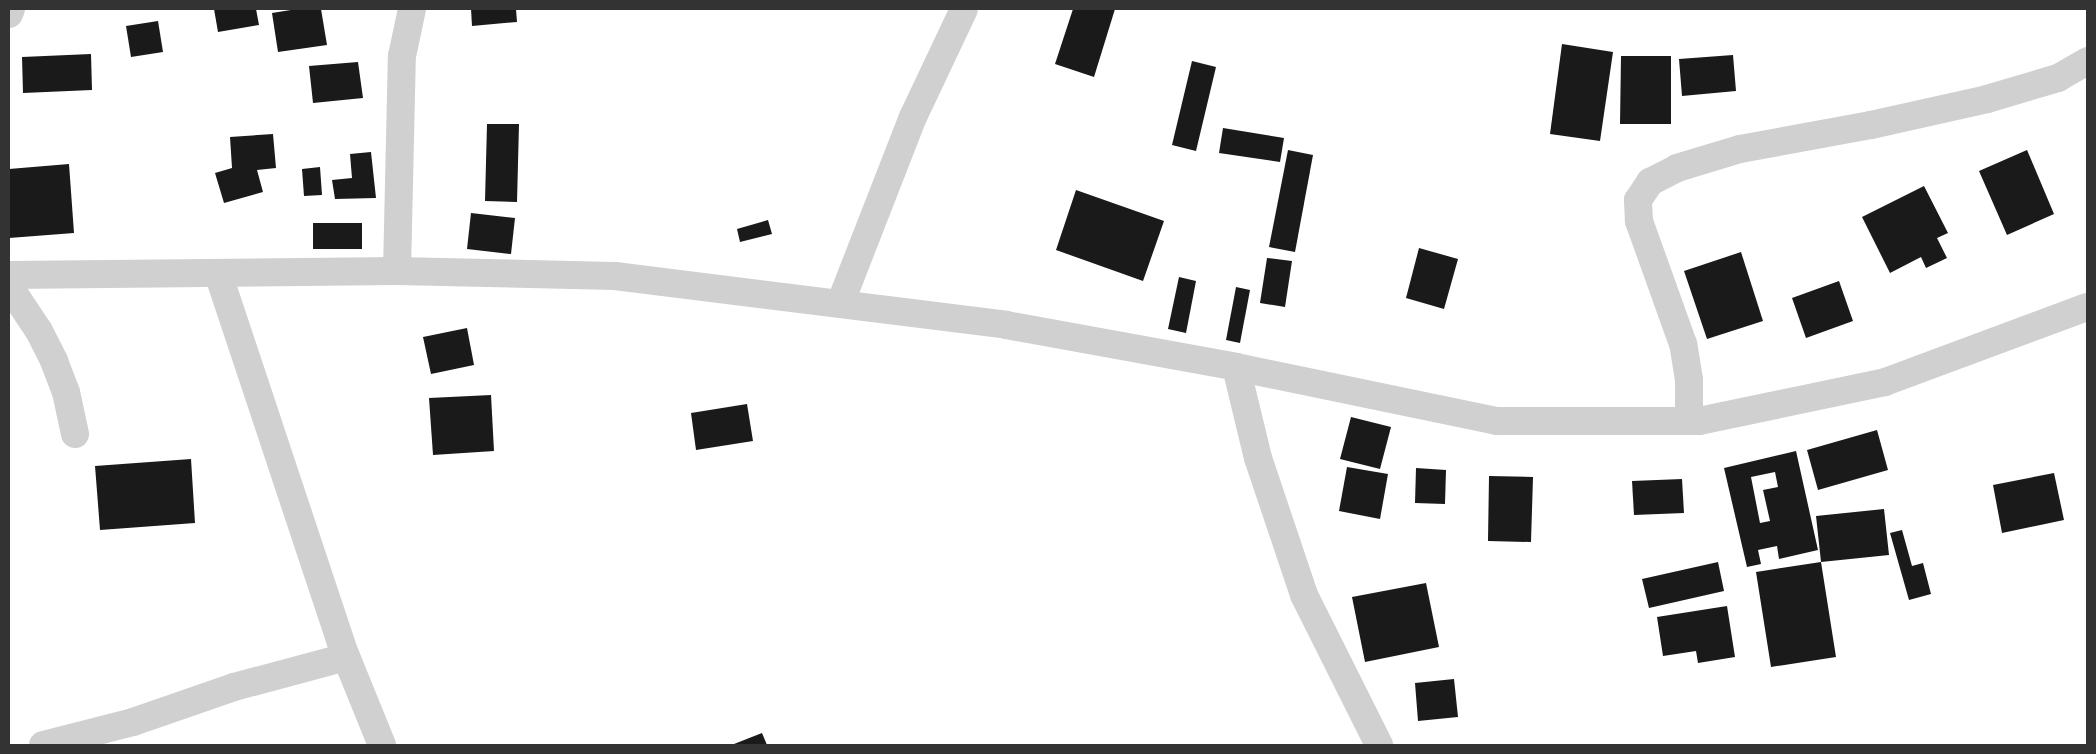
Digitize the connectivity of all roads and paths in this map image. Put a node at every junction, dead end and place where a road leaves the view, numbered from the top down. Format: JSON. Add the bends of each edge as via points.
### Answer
{"nodes":[{"id":1,"x":11,"y":9,"type":"edge"},
{"id":2,"x":412,"y":9,"type":"edge"},
{"id":3,"x":964,"y":9,"type":"edge"},
{"id":4,"x":9,"y":14,"type":"edge"},
{"id":5,"x":2087,"y":61,"type":"edge"},
{"id":6,"x":397,"y":271,"type":"junction"},
{"id":7,"x":218,"y":273,"type":"junction"},
{"id":8,"x":9,"y":275,"type":"edge"},
{"id":9,"x":9,"y":286,"type":"edge"},
{"id":10,"x":840,"y":304,"type":"junction"},
{"id":11,"x":2087,"y":307,"type":"edge"},
{"id":12,"x":1236,"y":367,"type":"junction"},
{"id":13,"x":1689,"y":421,"type":"junction"},
{"id":14,"x":75,"y":434,"type":"dead end"},
{"id":15,"x":346,"y":657,"type":"junction"},
{"id":16,"x":43,"y":745,"type":"edge"},
{"id":17,"x":382,"y":745,"type":"edge"},
{"id":18,"x":1379,"y":745,"type":"edge"}],
"edges":[{"from":1,"to":4,"type":"street"},
{"from":2,"to":6,"type":"street","via":[[402,56]]},
{"from":3,"to":10,"type":"street","via":[[914,117]]},
{"from":5,"to":13,"type":"street","via":[[2058,78],[1986,99],[1871,125],[1740,149],[1677,168],[1650,182],[1638,200],[1640,221],[1683,344],[1689,380]]},
{"from":6,"to":7,"type":"street"},
{"from":6,"to":10,"type":"street","via":[[615,276]]},
{"from":7,"to":8,"type":"street"},
{"from":7,"to":15,"type":"street"},
{"from":9,"to":14,"type":"street","via":[[39,331],[54,361],[66,392]]},
{"from":10,"to":12,"type":"street","via":[[1006,325]]},
{"from":11,"to":13,"type":"street","via":[[1885,382]]},
{"from":12,"to":13,"type":"street","via":[[1496,421]]},
{"from":12,"to":18,"type":"street","via":[[1258,458],[1304,595]]},
{"from":15,"to":16,"type":"street","via":[[234,687],[133,722]]},
{"from":15,"to":17,"type":"street"}]}
